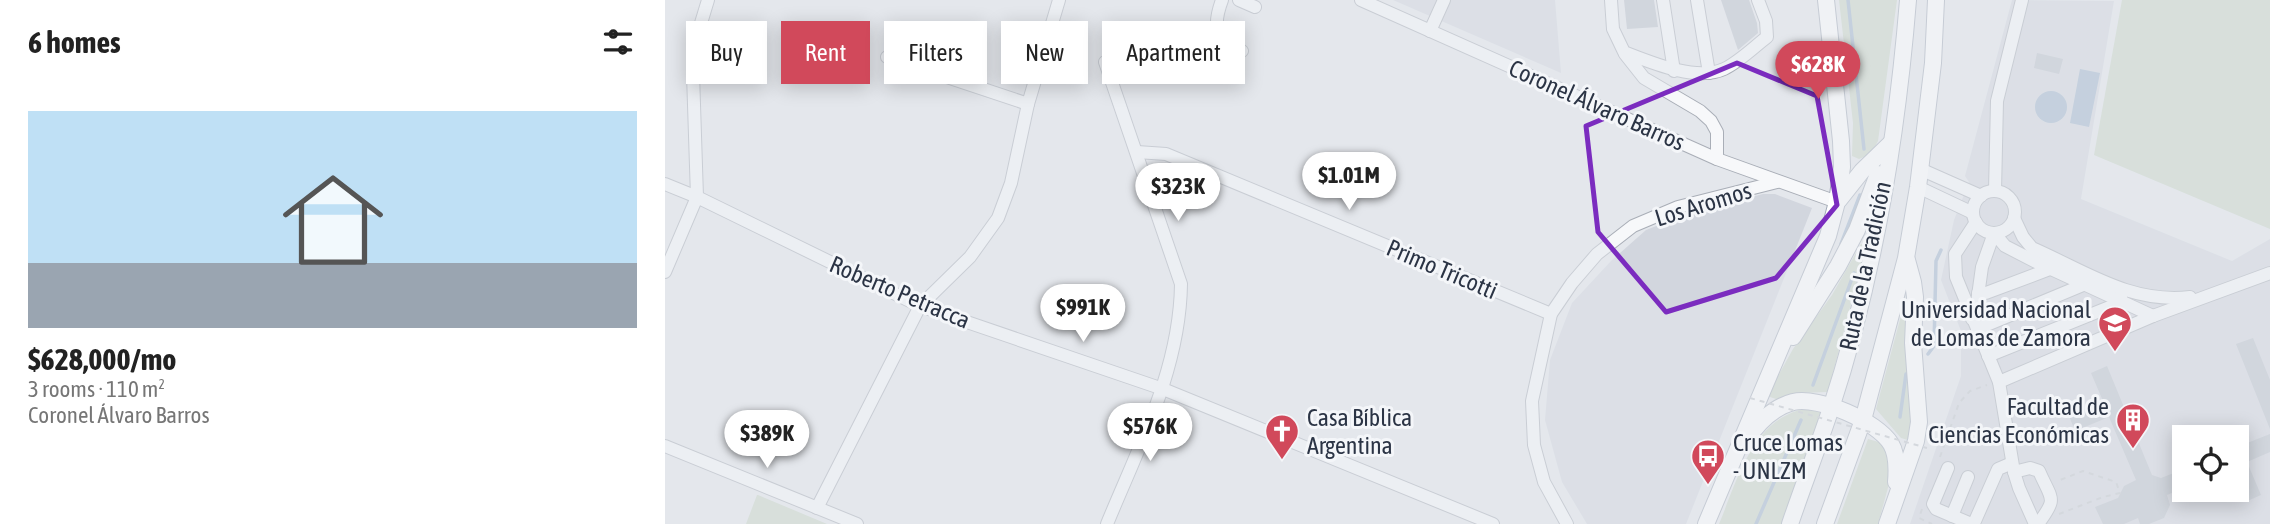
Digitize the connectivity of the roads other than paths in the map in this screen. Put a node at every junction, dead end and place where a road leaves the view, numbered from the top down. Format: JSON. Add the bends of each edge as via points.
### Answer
{"nodes":[{"id":1,"x":708,"y":0,"type":"edge"},
{"id":2,"x":1059,"y":0,"type":"edge"},
{"id":3,"x":1222,"y":0,"type":"edge"},
{"id":4,"x":1239,"y":0,"type":"edge"},
{"id":5,"x":1361,"y":0,"type":"edge"},
{"id":6,"x":1444,"y":0,"type":"edge"},
{"id":7,"x":1611,"y":0,"type":"edge"},
{"id":8,"x":1663,"y":0,"type":"edge"},
{"id":9,"x":1697,"y":0,"type":"edge"},
{"id":10,"x":1758,"y":0,"type":"edge"},
{"id":11,"x":1826,"y":0,"type":"edge"},
{"id":12,"x":1908,"y":0,"type":"edge"},
{"id":13,"x":1938,"y":0,"type":"edge"},
{"id":14,"x":2022,"y":0,"type":"edge"},
{"id":15,"x":1255,"y":6,"type":"dead end"},
{"id":16,"x":1216,"y":21,"type":"edge"},
{"id":17,"x":1430,"y":31,"type":"junction"},
{"id":18,"x":1624,"y":52,"type":"junction"},
{"id":19,"x":1674,"y":71,"type":"junction"},
{"id":20,"x":1709,"y":73,"type":"junction"},
{"id":21,"x":968,"y":84,"type":"edge"},
{"id":22,"x":1113,"y":84,"type":"edge"},
{"id":23,"x":1028,"y":104,"type":"junction"},
{"id":24,"x":1891,"y":143,"type":"junction"},
{"id":25,"x":1137,"y":152,"type":"junction"},
{"id":26,"x":1717,"y":159,"type":"junction"},
{"id":27,"x":1920,"y":169,"type":"junction"},
{"id":28,"x":1777,"y":182,"type":"junction"},
{"id":29,"x":665,"y":184,"type":"edge"},
{"id":30,"x":1918,"y":187,"type":"junction"},
{"id":31,"x":1996,"y":191,"type":"junction"},
{"id":32,"x":1981,"y":196,"type":"junction"},
{"id":33,"x":697,"y":197,"type":"junction"},
{"id":34,"x":1837,"y":202,"type":"junction"},
{"id":35,"x":1975,"y":218,"type":"junction"},
{"id":36,"x":2014,"y":218,"type":"junction"},
{"id":37,"x":1994,"y":233,"type":"junction"},
{"id":38,"x":1906,"y":258,"type":"junction"},
{"id":39,"x":2043,"y":261,"type":"junction"},
{"id":40,"x":665,"y":272,"type":"edge"},
{"id":41,"x":2270,"y":273,"type":"edge"},
{"id":42,"x":2083,"y":285,"type":"junction"},
{"id":43,"x":1978,"y":293,"type":"junction"},
{"id":44,"x":2121,"y":296,"type":"junction"},
{"id":45,"x":2204,"y":296,"type":"junction"},
{"id":46,"x":920,"y":306,"type":"junction"},
{"id":47,"x":1551,"y":314,"type":"junction"},
{"id":48,"x":2153,"y":316,"type":"junction"},
{"id":49,"x":1975,"y":324,"type":"junction"},
{"id":50,"x":1988,"y":356,"type":"junction"},
{"id":51,"x":1773,"y":364,"type":"junction"},
{"id":52,"x":1999,"y":382,"type":"junction"},
{"id":53,"x":1163,"y":389,"type":"junction"},
{"id":54,"x":1831,"y":408,"type":"junction"},
{"id":55,"x":1863,"y":420,"type":"junction"},
{"id":56,"x":665,"y":446,"type":"edge"},
{"id":57,"x":1734,"y":458,"type":"junction"},
{"id":58,"x":2013,"y":467,"type":"junction"},
{"id":59,"x":1942,"y":468,"type":"road end"},
{"id":60,"x":1968,"y":477,"type":"dead end"},
{"id":61,"x":1896,"y":495,"type":"junction"},
{"id":62,"x":817,"y":508,"type":"junction"},
{"id":63,"x":1952,"y":516,"type":"junction"},
{"id":64,"x":857,"y":524,"type":"edge"},
{"id":65,"x":1107,"y":524,"type":"edge"},
{"id":66,"x":1493,"y":524,"type":"edge"},
{"id":67,"x":1567,"y":524,"type":"edge"},
{"id":68,"x":1706,"y":524,"type":"edge"},
{"id":69,"x":1790,"y":524,"type":"edge"},
{"id":70,"x":1825,"y":524,"type":"edge"},
{"id":71,"x":1887,"y":524,"type":"edge"},
{"id":72,"x":2037,"y":524,"type":"edge"}],
"edges":[{"from":1,"to":33,"type":"street","via":[[693,74]]},
{"from":2,"to":23,"type":"street"},
{"from":3,"to":16,"type":"street"},
{"from":4,"to":15,"type":"street"},
{"from":5,"to":17,"type":"street","name":"Coronel Álvaro Barros"},
{"from":6,"to":17,"type":"street"},
{"from":7,"to":18,"type":"street","via":[[1613,29]]},
{"from":8,"to":19,"type":"street"},
{"from":9,"to":20,"type":"street"},
{"from":10,"to":20,"type":"street","via":[[1767,37],[1723,70]]},
{"from":11,"to":34,"type":"main road","via":[[1841,141]]},
{"from":12,"to":24,"type":"main road","name":"Ruta de la Tradición"},
{"from":13,"to":27,"type":"main road","name":"Ruta de la Tradición"},
{"from":14,"to":31,"type":"street","via":[[1997,101]]},
{"from":17,"to":26,"type":"street","name":"Coronel Álvaro Barros"},
{"from":18,"to":19,"type":"street"},
{"from":18,"to":26,"type":"street","via":[[1644,78],[1711,121],[1717,132]]},
{"from":19,"to":20,"type":"street"},
{"from":21,"to":23,"type":"street"},
{"from":22,"to":25,"type":"street"},
{"from":23,"to":46,"type":"street","via":[[1011,183],[998,218],[969,257]]},
{"from":24,"to":34,"type":"main road"},
{"from":24,"to":51,"type":"main road","via":[[1838,266]]},
{"from":24,"to":54,"type":"main road","name":"Ruta de la Tradición","via":[[1873,250]]},
{"from":25,"to":47,"type":"street","name":"Primo Tricotti","via":[[1165,154]]},
{"from":25,"to":53,"type":"street","via":[[1181,284],[1174,349]]},
{"from":26,"to":28,"type":"street","name":"Coronel Álvaro Barros"},
{"from":27,"to":30,"type":"main road","name":"Ruta de la Tradición"},
{"from":27,"to":32,"type":"street"},
{"from":28,"to":34,"type":"street","name":"Coronel Álvaro Barros"},
{"from":28,"to":47,"type":"street","name":"Los Aromos","via":[[1678,207],[1633,226],[1597,254]]},
{"from":29,"to":33,"type":"street","name":"Roberto Petracca"},
{"from":30,"to":35,"type":"street"},
{"from":30,"to":38,"type":"main road","name":"Ruta de la Tradición"},
{"from":31,"to":32,"type":"street"},
{"from":31,"to":36,"type":"street","via":[[2013,202]]},
{"from":32,"to":35,"type":"street"},
{"from":33,"to":40,"type":"street"},
{"from":33,"to":46,"type":"street","name":"Roberto Petracca"},
{"from":34,"to":51,"type":"main road","via":[[1828,236]]},
{"from":35,"to":37,"type":"street","via":[[1983,230]]},
{"from":35,"to":49,"type":"street","via":[[1954,263]]},
{"from":36,"to":37,"type":"street","via":[[2009,227]]},
{"from":36,"to":39,"type":"street"},
{"from":37,"to":39,"type":"street","via":[[2005,246]]},
{"from":37,"to":43,"type":"street"},
{"from":38,"to":55,"type":"main road","name":"Ruta de la Tradición"},
{"from":38,"to":61,"type":"main road","via":[[1915,297],[1919,422]]},
{"from":39,"to":42,"type":"street"},
{"from":39,"to":43,"type":"street","via":[[1986,293]]},
{"from":39,"to":44,"type":"street"},
{"from":41,"to":45,"type":"street"},
{"from":42,"to":44,"type":"street"},
{"from":42,"to":49,"type":"street"},
{"from":43,"to":49,"type":"street"},
{"from":44,"to":45,"type":"street"},
{"from":44,"to":48,"type":"street"},
{"from":44,"to":50,"type":"street"},
{"from":45,"to":48,"type":"street"},
{"from":46,"to":53,"type":"street","name":"Roberto Petracca"},
{"from":46,"to":62,"type":"street"},
{"from":47,"to":67,"type":"street","name":"Los Aromos","via":[[1532,401],[1534,445],[1544,482]]},
{"from":48,"to":52,"type":"street"},
{"from":49,"to":50,"type":"street"},
{"from":50,"to":52,"type":"street"},
{"from":51,"to":57,"type":"main road"},
{"from":52,"to":58,"type":"street"},
{"from":53,"to":65,"type":"street"},
{"from":53,"to":66,"type":"street","name":"Roberto Petracca"},
{"from":54,"to":55,"type":"main road"},
{"from":54,"to":57,"type":"main road","via":[[1793,402],[1755,428]]},
{"from":54,"to":69,"type":"main road","name":"Ruta de la Tradición"},
{"from":55,"to":61,"type":"main road","via":[[1891,444]]},
{"from":55,"to":70,"type":"main road","name":"Ruta de la Tradición"},
{"from":56,"to":62,"type":"street"},
{"from":57,"to":68,"type":"main road"},
{"from":58,"to":63,"type":"street","via":[[1999,469],[1975,521]]},
{"from":58,"to":72,"type":"street"},
{"from":58,"to":72,"type":"street","via":[[2039,471],[2052,500]]},
{"from":59,"to":63,"type":"street","via":[[1933,504]]},
{"from":60,"to":63,"type":"street"},
{"from":61,"to":71,"type":"main road"},
{"from":62,"to":64,"type":"street"}]}
